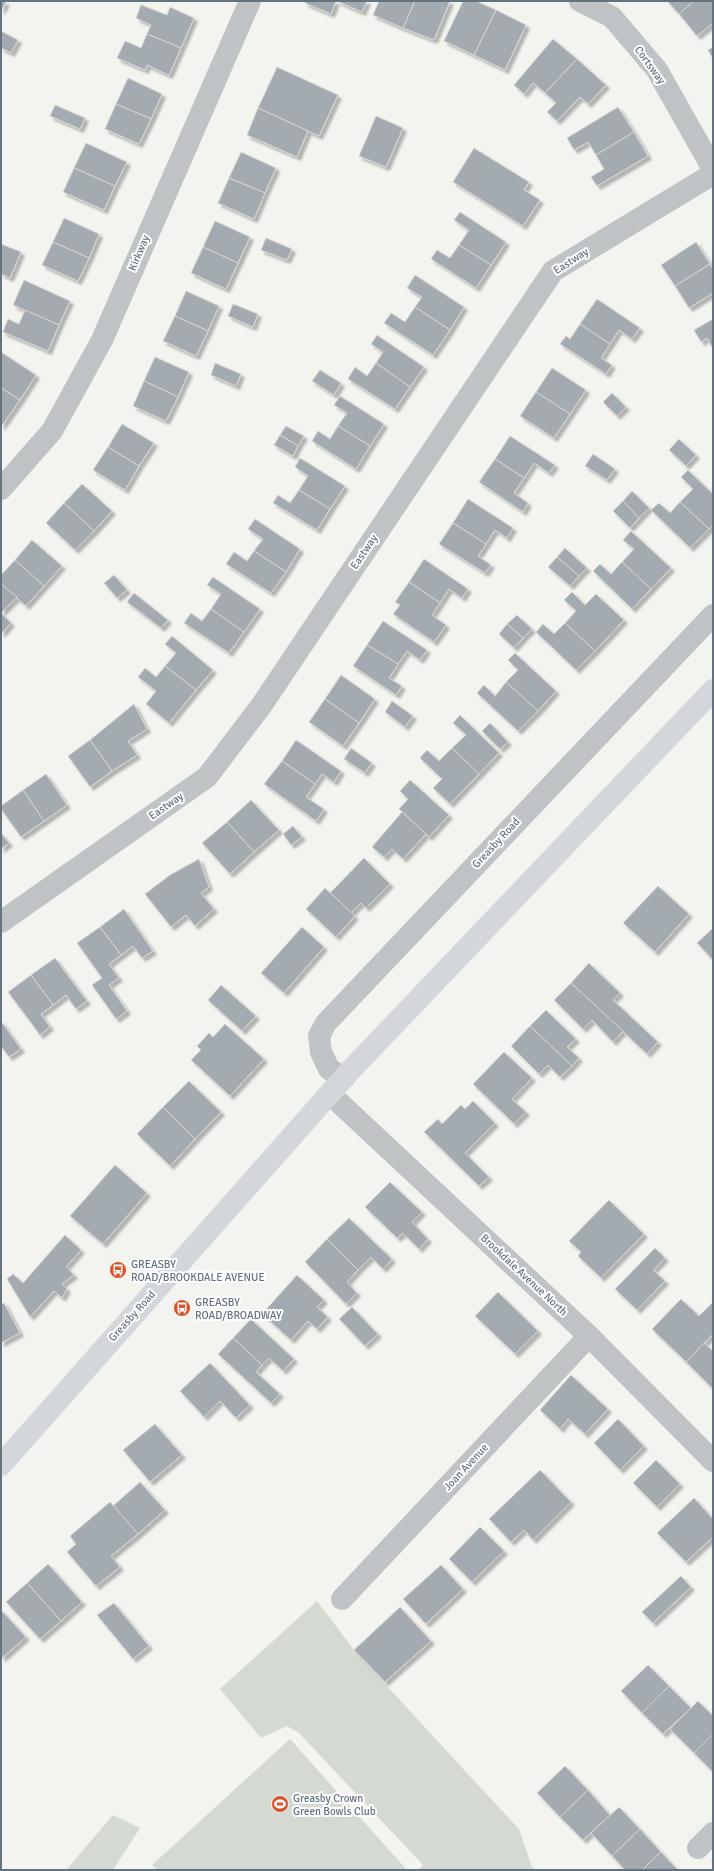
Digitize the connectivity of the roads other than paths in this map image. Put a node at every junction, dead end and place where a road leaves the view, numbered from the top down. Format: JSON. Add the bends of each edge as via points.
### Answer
{"nodes":[{"id":1,"x":250,"y":1,"type":"edge"},
{"id":2,"x":580,"y":1,"type":"edge"},
{"id":3,"x":713,"y":168,"type":"edge"},
{"id":4,"x":713,"y":174,"type":"edge"},
{"id":5,"x":1,"y":489,"type":"edge"},
{"id":6,"x":713,"y":615,"type":"edge"},
{"id":7,"x":713,"y":690,"type":"edge"},
{"id":8,"x":1,"y":922,"type":"edge"},
{"id":9,"x":344,"y":1078,"type":"junction"},
{"id":10,"x":330,"y":1094,"type":"junction"},
{"id":11,"x":589,"y":1336,"type":"junction"},
{"id":12,"x":713,"y":1461,"type":"edge"},
{"id":13,"x":1,"y":1465,"type":"edge"},
{"id":14,"x":342,"y":1599,"type":"dead end"}],
"edges":[{"from":1,"to":5,"type":"street","name":"Kirkway","via":[[102,340],[52,431]]},
{"from":2,"to":3,"type":"street","name":"Cortsway","via":[[612,17],[656,70]]},
{"from":4,"to":8,"type":"street","name":"Eastway","via":[[553,271],[260,706],[207,777]]},
{"from":6,"to":9,"type":"street","name":"Greasby Road","via":[[326,1023],[319,1036],[320,1052],[329,1069]]},
{"from":7,"to":9,"type":"main road","name":"Greasby Road"},
{"from":9,"to":10,"type":"main road","name":"Greasby Road"},
{"from":10,"to":11,"type":"street","name":"Brookdale Avenue North"},
{"from":10,"to":13,"type":"main road","name":"Greasby Road"},
{"from":11,"to":12,"type":"street","name":"Brookdale Avenue North"},
{"from":11,"to":14,"type":"street","name":"Joan Avenue"}]}
